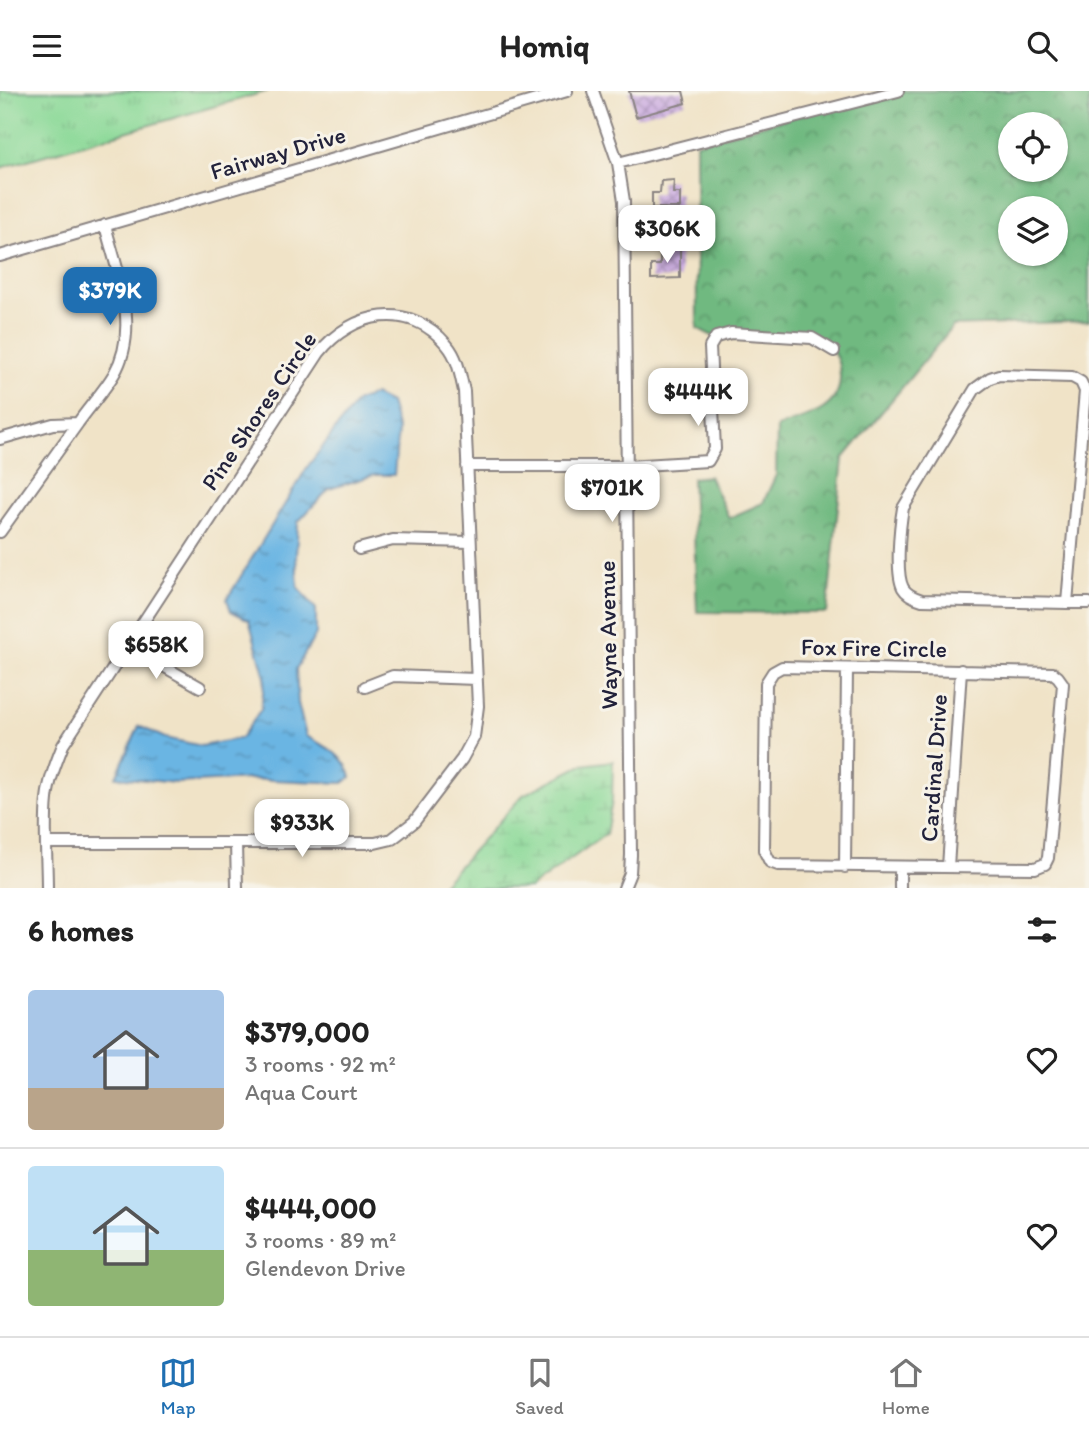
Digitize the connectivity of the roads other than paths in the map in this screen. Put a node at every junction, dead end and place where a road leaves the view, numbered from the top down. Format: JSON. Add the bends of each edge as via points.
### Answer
{"nodes":[{"id":1,"x":567,"y":91,"type":"edge"},
{"id":2,"x":593,"y":91,"type":"edge"},
{"id":3,"x":898,"y":91,"type":"edge"},
{"id":4,"x":618,"y":163,"type":"junction"},
{"id":5,"x":105,"y":225,"type":"junction"},
{"id":6,"x":0,"y":256,"type":"edge"},
{"id":7,"x":834,"y":351,"type":"dead end"},
{"id":8,"x":78,"y":422,"type":"junction"},
{"id":9,"x":0,"y":439,"type":"edge"},
{"id":10,"x":467,"y":466,"type":"junction"},
{"id":11,"x":627,"y":466,"type":"junction"},
{"id":12,"x":0,"y":532,"type":"edge"},
{"id":13,"x":470,"y":542,"type":"junction"},
{"id":14,"x":359,"y":549,"type":"dead end"},
{"id":15,"x":1067,"y":603,"type":"junction"},
{"id":16,"x":1089,"y":604,"type":"edge"},
{"id":17,"x":128,"y":646,"type":"junction"},
{"id":18,"x":847,"y":669,"type":"junction"},
{"id":19,"x":961,"y":670,"type":"junction"},
{"id":20,"x":476,"y":679,"type":"junction"},
{"id":21,"x":200,"y":687,"type":"dead end"},
{"id":22,"x":365,"y":687,"type":"dead end"},
{"id":23,"x":47,"y":843,"type":"junction"},
{"id":24,"x":236,"y":843,"type":"junction"},
{"id":25,"x":845,"y":867,"type":"junction"},
{"id":26,"x":900,"y":867,"type":"junction"},
{"id":27,"x":948,"y":867,"type":"junction"},
{"id":28,"x":47,"y":888,"type":"edge"},
{"id":29,"x":237,"y":888,"type":"edge"},
{"id":30,"x":624,"y":888,"type":"edge"},
{"id":31,"x":900,"y":888,"type":"edge"}],
"edges":[{"from":1,"to":5,"type":"street","name":"Fairway Drive"},
{"from":2,"to":4,"type":"street","name":"Wayne Avenue"},
{"from":3,"to":4,"type":"street"},
{"from":4,"to":11,"type":"street","name":"Wayne Avenue","via":[[624,201]]},
{"from":5,"to":6,"type":"street","name":"Fairway Drive"},
{"from":5,"to":8,"type":"street","via":[[125,301],[126,344],[114,373]]},
{"from":7,"to":11,"type":"street","via":[[812,338],[731,333],[716,337],[710,347],[715,449],[708,461]]},
{"from":8,"to":9,"type":"street"},
{"from":8,"to":12,"type":"street"},
{"from":10,"to":11,"type":"street"},
{"from":10,"to":13,"type":"street","name":"Pine Shores Circle"},
{"from":10,"to":17,"type":"street","name":"Pine Shores Circle","via":[[464,391],[458,362],[447,345],[433,331],[394,316],[354,323],[319,353]]},
{"from":11,"to":30,"type":"street","name":"Wayne Avenue","via":[[631,855]]},
{"from":13,"to":14,"type":"street","via":[[393,540]]},
{"from":13,"to":20,"type":"street","name":"Pine Shores Circle"},
{"from":15,"to":15,"type":"street","via":[[922,600],[904,589],[900,577],[903,508],[975,389],[990,377],[1072,377],[1085,391]]},
{"from":15,"to":16,"type":"street"},
{"from":17,"to":21,"type":"street"},
{"from":17,"to":23,"type":"street","name":"Pine Shores Circle","via":[[63,745],[49,789]]},
{"from":18,"to":19,"type":"street","name":"Fox Fire Circle"},
{"from":18,"to":25,"type":"street"},
{"from":18,"to":25,"type":"street","name":"Fox Fire Circle","via":[[782,667],[766,683],[764,850],[770,862],[778,865]]},
{"from":19,"to":27,"type":"street","name":"Cardinal Drive"},
{"from":19,"to":27,"type":"street","name":"Fox Fire Circle","via":[[1053,673],[1063,684],[1045,864],[1035,868]]},
{"from":20,"to":22,"type":"street","via":[[393,676]]},
{"from":20,"to":24,"type":"street","name":"Pine Shores Circle","via":[[476,726],[463,759],[414,822],[392,839],[375,843]]},
{"from":23,"to":24,"type":"street"},
{"from":23,"to":28,"type":"street","name":"Pine Shores Circle"},
{"from":24,"to":29,"type":"street"},
{"from":25,"to":26,"type":"street","name":"Fox Fire Circle"},
{"from":26,"to":27,"type":"street","name":"Fox Fire Circle"},
{"from":26,"to":31,"type":"street"}]}
